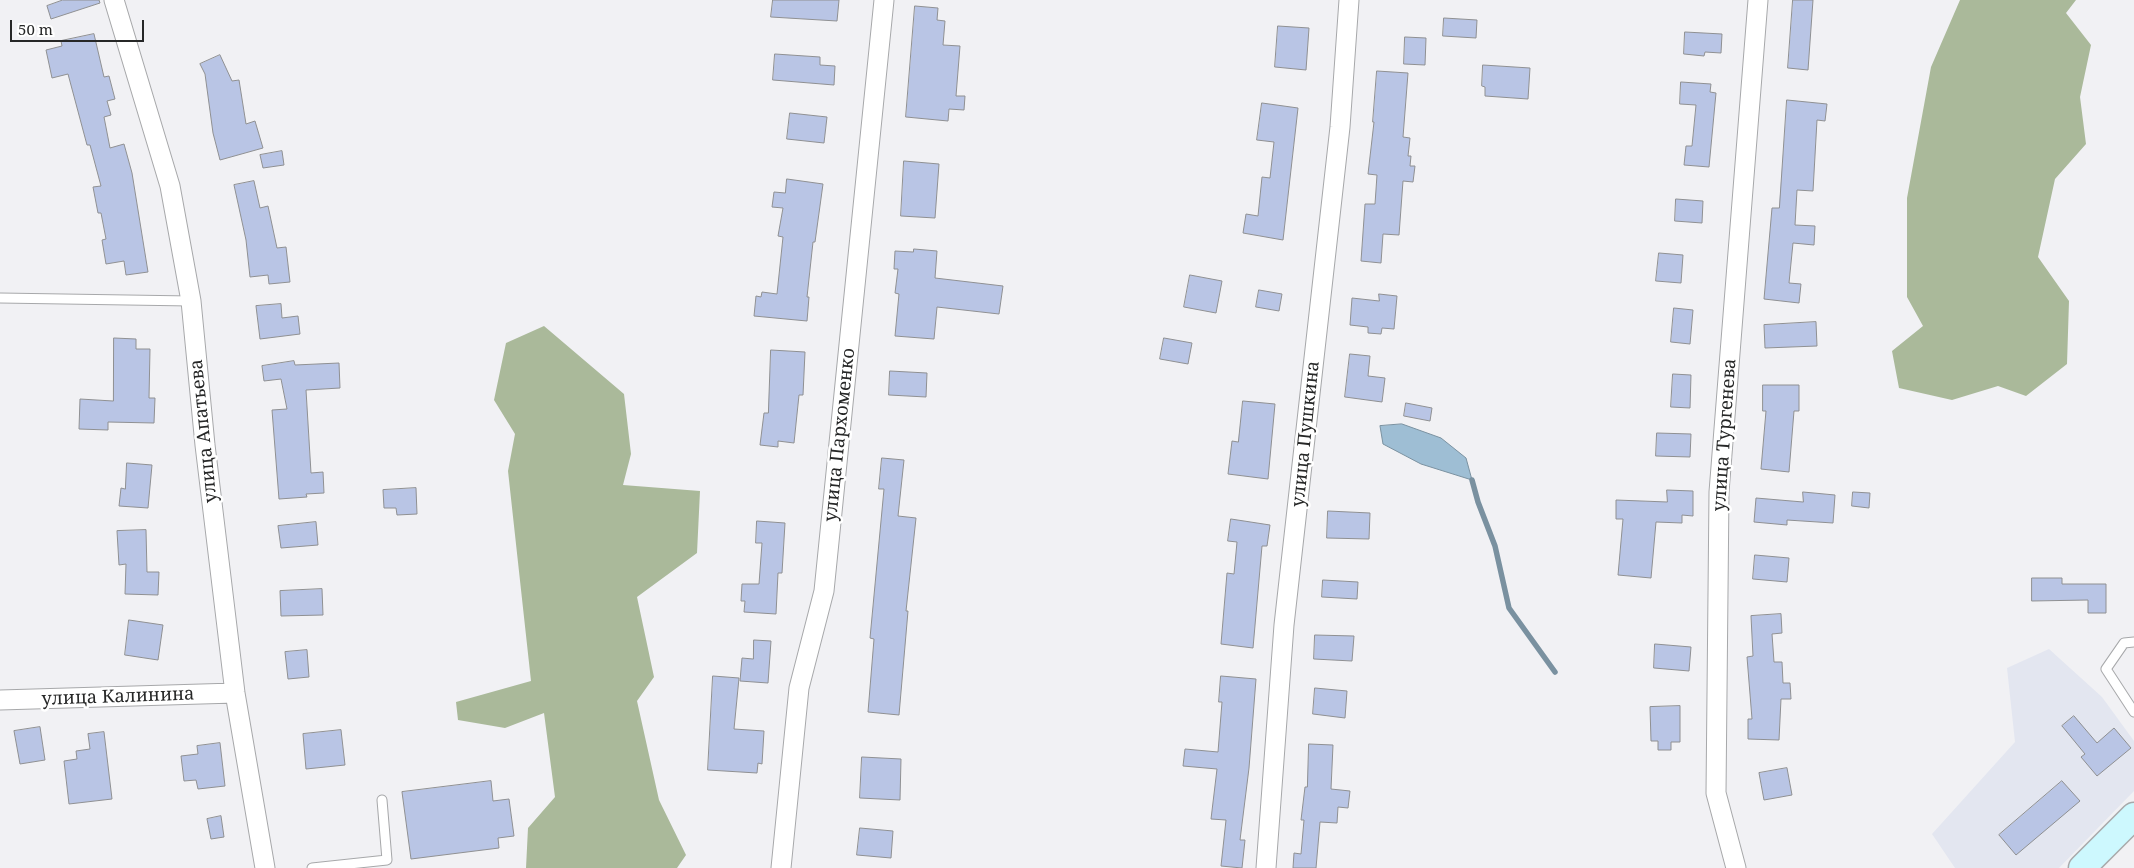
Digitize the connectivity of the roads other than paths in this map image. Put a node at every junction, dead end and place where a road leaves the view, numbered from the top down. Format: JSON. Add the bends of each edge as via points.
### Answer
{"nodes":[{"id":1,"x":114,"y":0,"type":"edge"},
{"id":2,"x":884,"y":0,"type":"edge"},
{"id":3,"x":1349,"y":0,"type":"edge"},
{"id":4,"x":1758,"y":0,"type":"edge"},
{"id":5,"x":0,"y":298,"type":"edge"},
{"id":6,"x":191,"y":301,"type":"junction"},
{"id":7,"x":2134,"y":642,"type":"edge"},
{"id":8,"x":235,"y":693,"type":"junction"},
{"id":9,"x":0,"y":700,"type":"edge"},
{"id":10,"x":2134,"y":712,"type":"edge"},
{"id":11,"x":382,"y":800,"type":"dead end"},
{"id":12,"x":2134,"y":816,"type":"edge"},
{"id":13,"x":265,"y":868,"type":"edge"},
{"id":14,"x":312,"y":868,"type":"edge"},
{"id":15,"x":780,"y":868,"type":"edge"},
{"id":16,"x":1266,"y":868,"type":"edge"},
{"id":17,"x":1736,"y":868,"type":"edge"},
{"id":18,"x":2082,"y":868,"type":"edge"}],
"edges":[{"from":1,"to":6,"type":"street","name":"улица Апатьева","via":[[170,186]]},
{"from":2,"to":15,"type":"street","name":"улица Пархоменко","via":[[824,591],[799,688]]},
{"from":3,"to":16,"type":"street","name":"улица Пушкина","via":[[1340,127],[1284,625]]},
{"from":4,"to":17,"type":"street","name":"улица Тургенева","via":[[1719,492],[1716,793]]},
{"from":5,"to":6,"type":"lane"},
{"from":6,"to":8,"type":"street","name":"улица Апатьева"},
{"from":7,"to":10,"type":"lane","via":[[2124,643],[2106,670]]},
{"from":8,"to":9,"type":"street","name":"улица Калинина"},
{"from":8,"to":13,"type":"street","name":"улица Апатьева"},
{"from":11,"to":14,"type":"lane","via":[[387,860]]},
{"from":12,"to":18,"type":"street"}]}
